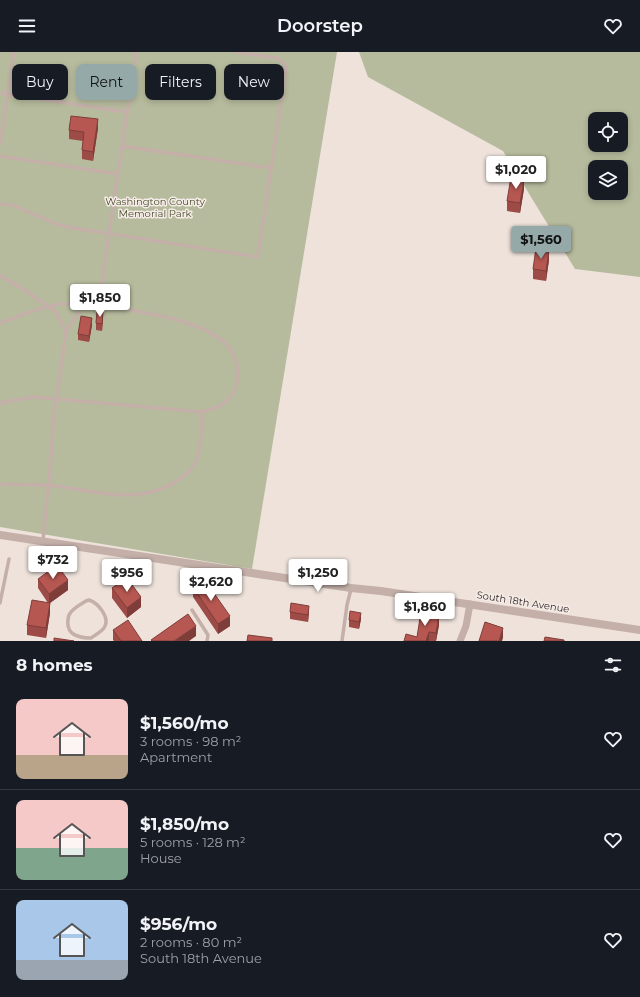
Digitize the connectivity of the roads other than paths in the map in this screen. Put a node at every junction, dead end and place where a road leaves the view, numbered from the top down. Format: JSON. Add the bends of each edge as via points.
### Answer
{"nodes":[{"id":1,"x":14,"y":52,"type":"edge"},
{"id":2,"x":136,"y":52,"type":"edge"},
{"id":3,"x":236,"y":52,"type":"edge"},
{"id":4,"x":0,"y":93,"type":"edge"},
{"id":5,"x":8,"y":94,"type":"junction"},
{"id":6,"x":127,"y":112,"type":"junction"},
{"id":7,"x":0,"y":144,"type":"edge"},
{"id":8,"x":122,"y":146,"type":"junction"},
{"id":9,"x":0,"y":156,"type":"edge"},
{"id":10,"x":271,"y":168,"type":"junction"},
{"id":11,"x":118,"y":174,"type":"junction"},
{"id":12,"x":0,"y":204,"type":"edge"},
{"id":13,"x":109,"y":234,"type":"junction"},
{"id":14,"x":0,"y":276,"type":"edge"},
{"id":15,"x":101,"y":288,"type":"junction"},
{"id":16,"x":86,"y":304,"type":"junction"},
{"id":17,"x":47,"y":306,"type":"junction"},
{"id":18,"x":100,"y":306,"type":"junction"},
{"id":19,"x":0,"y":323,"type":"edge"},
{"id":20,"x":66,"y":332,"type":"junction"},
{"id":21,"x":56,"y":398,"type":"junction"},
{"id":22,"x":0,"y":404,"type":"edge"},
{"id":23,"x":202,"y":412,"type":"junction"},
{"id":24,"x":0,"y":484,"type":"edge"},
{"id":25,"x":48,"y":486,"type":"junction"},
{"id":26,"x":0,"y":535,"type":"edge"},
{"id":27,"x":43,"y":542,"type":"junction"},
{"id":28,"x":9,"y":559,"type":"dead end"},
{"id":29,"x":351,"y":588,"type":"junction"},
{"id":30,"x":1,"y":591,"type":"edge"},
{"id":31,"x":0,"y":603,"type":"edge"},
{"id":32,"x":470,"y":604,"type":"junction"},
{"id":33,"x":192,"y":610,"type":"dead end"},
{"id":34,"x":640,"y":630,"type":"edge"},
{"id":35,"x":92,"y":640,"type":"edge"},
{"id":36,"x":207,"y":641,"type":"edge"},
{"id":37,"x":342,"y":641,"type":"edge"},
{"id":38,"x":460,"y":641,"type":"edge"}],
"edges":[{"from":1,"to":5,"type":"lane"},
{"from":2,"to":6,"type":"lane"},
{"from":3,"to":10,"type":"lane","via":[[277,58],[286,67]]},
{"from":4,"to":5,"type":"lane"},
{"from":5,"to":6,"type":"lane"},
{"from":5,"to":7,"type":"lane"},
{"from":6,"to":8,"type":"lane"},
{"from":8,"to":10,"type":"lane"},
{"from":8,"to":11,"type":"lane"},
{"from":9,"to":11,"type":"lane"},
{"from":10,"to":13,"type":"lane","via":[[258,257]]},
{"from":11,"to":13,"type":"lane"},
{"from":12,"to":13,"type":"lane","via":[[12,205],[65,226]]},
{"from":13,"to":15,"type":"lane"},
{"from":14,"to":17,"type":"lane"},
{"from":15,"to":16,"type":"lane"},
{"from":15,"to":18,"type":"lane"},
{"from":16,"to":17,"type":"lane"},
{"from":16,"to":18,"type":"lane"},
{"from":16,"to":20,"type":"lane","via":[[72,320]]},
{"from":17,"to":19,"type":"lane"},
{"from":17,"to":20,"type":"lane","via":[[56,312]]},
{"from":18,"to":23,"type":"lane","via":[[185,322],[211,333],[227,344],[236,358],[235,388],[224,403]]},
{"from":20,"to":21,"type":"lane"},
{"from":21,"to":22,"type":"lane","via":[[35,397]]},
{"from":21,"to":23,"type":"lane"},
{"from":21,"to":25,"type":"lane"},
{"from":23,"to":25,"type":"lane","via":[[201,435],[193,467],[164,489],[146,494],[119,495]]},
{"from":24,"to":25,"type":"lane"},
{"from":25,"to":27,"type":"lane"},
{"from":26,"to":27,"type":"street","name":"South 18th Avenue"},
{"from":27,"to":29,"type":"street","name":"South 18th Avenue"},
{"from":28,"to":30,"type":"lane"},
{"from":29,"to":32,"type":"street","name":"South 18th Avenue"},
{"from":29,"to":37,"type":"lane","via":[[346,605]]},
{"from":30,"to":31,"type":"lane"},
{"from":32,"to":34,"type":"street","name":"South 18th Avenue"},
{"from":32,"to":38,"type":"street"},
{"from":33,"to":36,"type":"lane","via":[[208,635]]},
{"from":35,"to":35,"type":"lane","via":[[104,628],[106,618],[97,603],[89,600],[72,611],[67,624],[70,632],[77,637]]}]}
